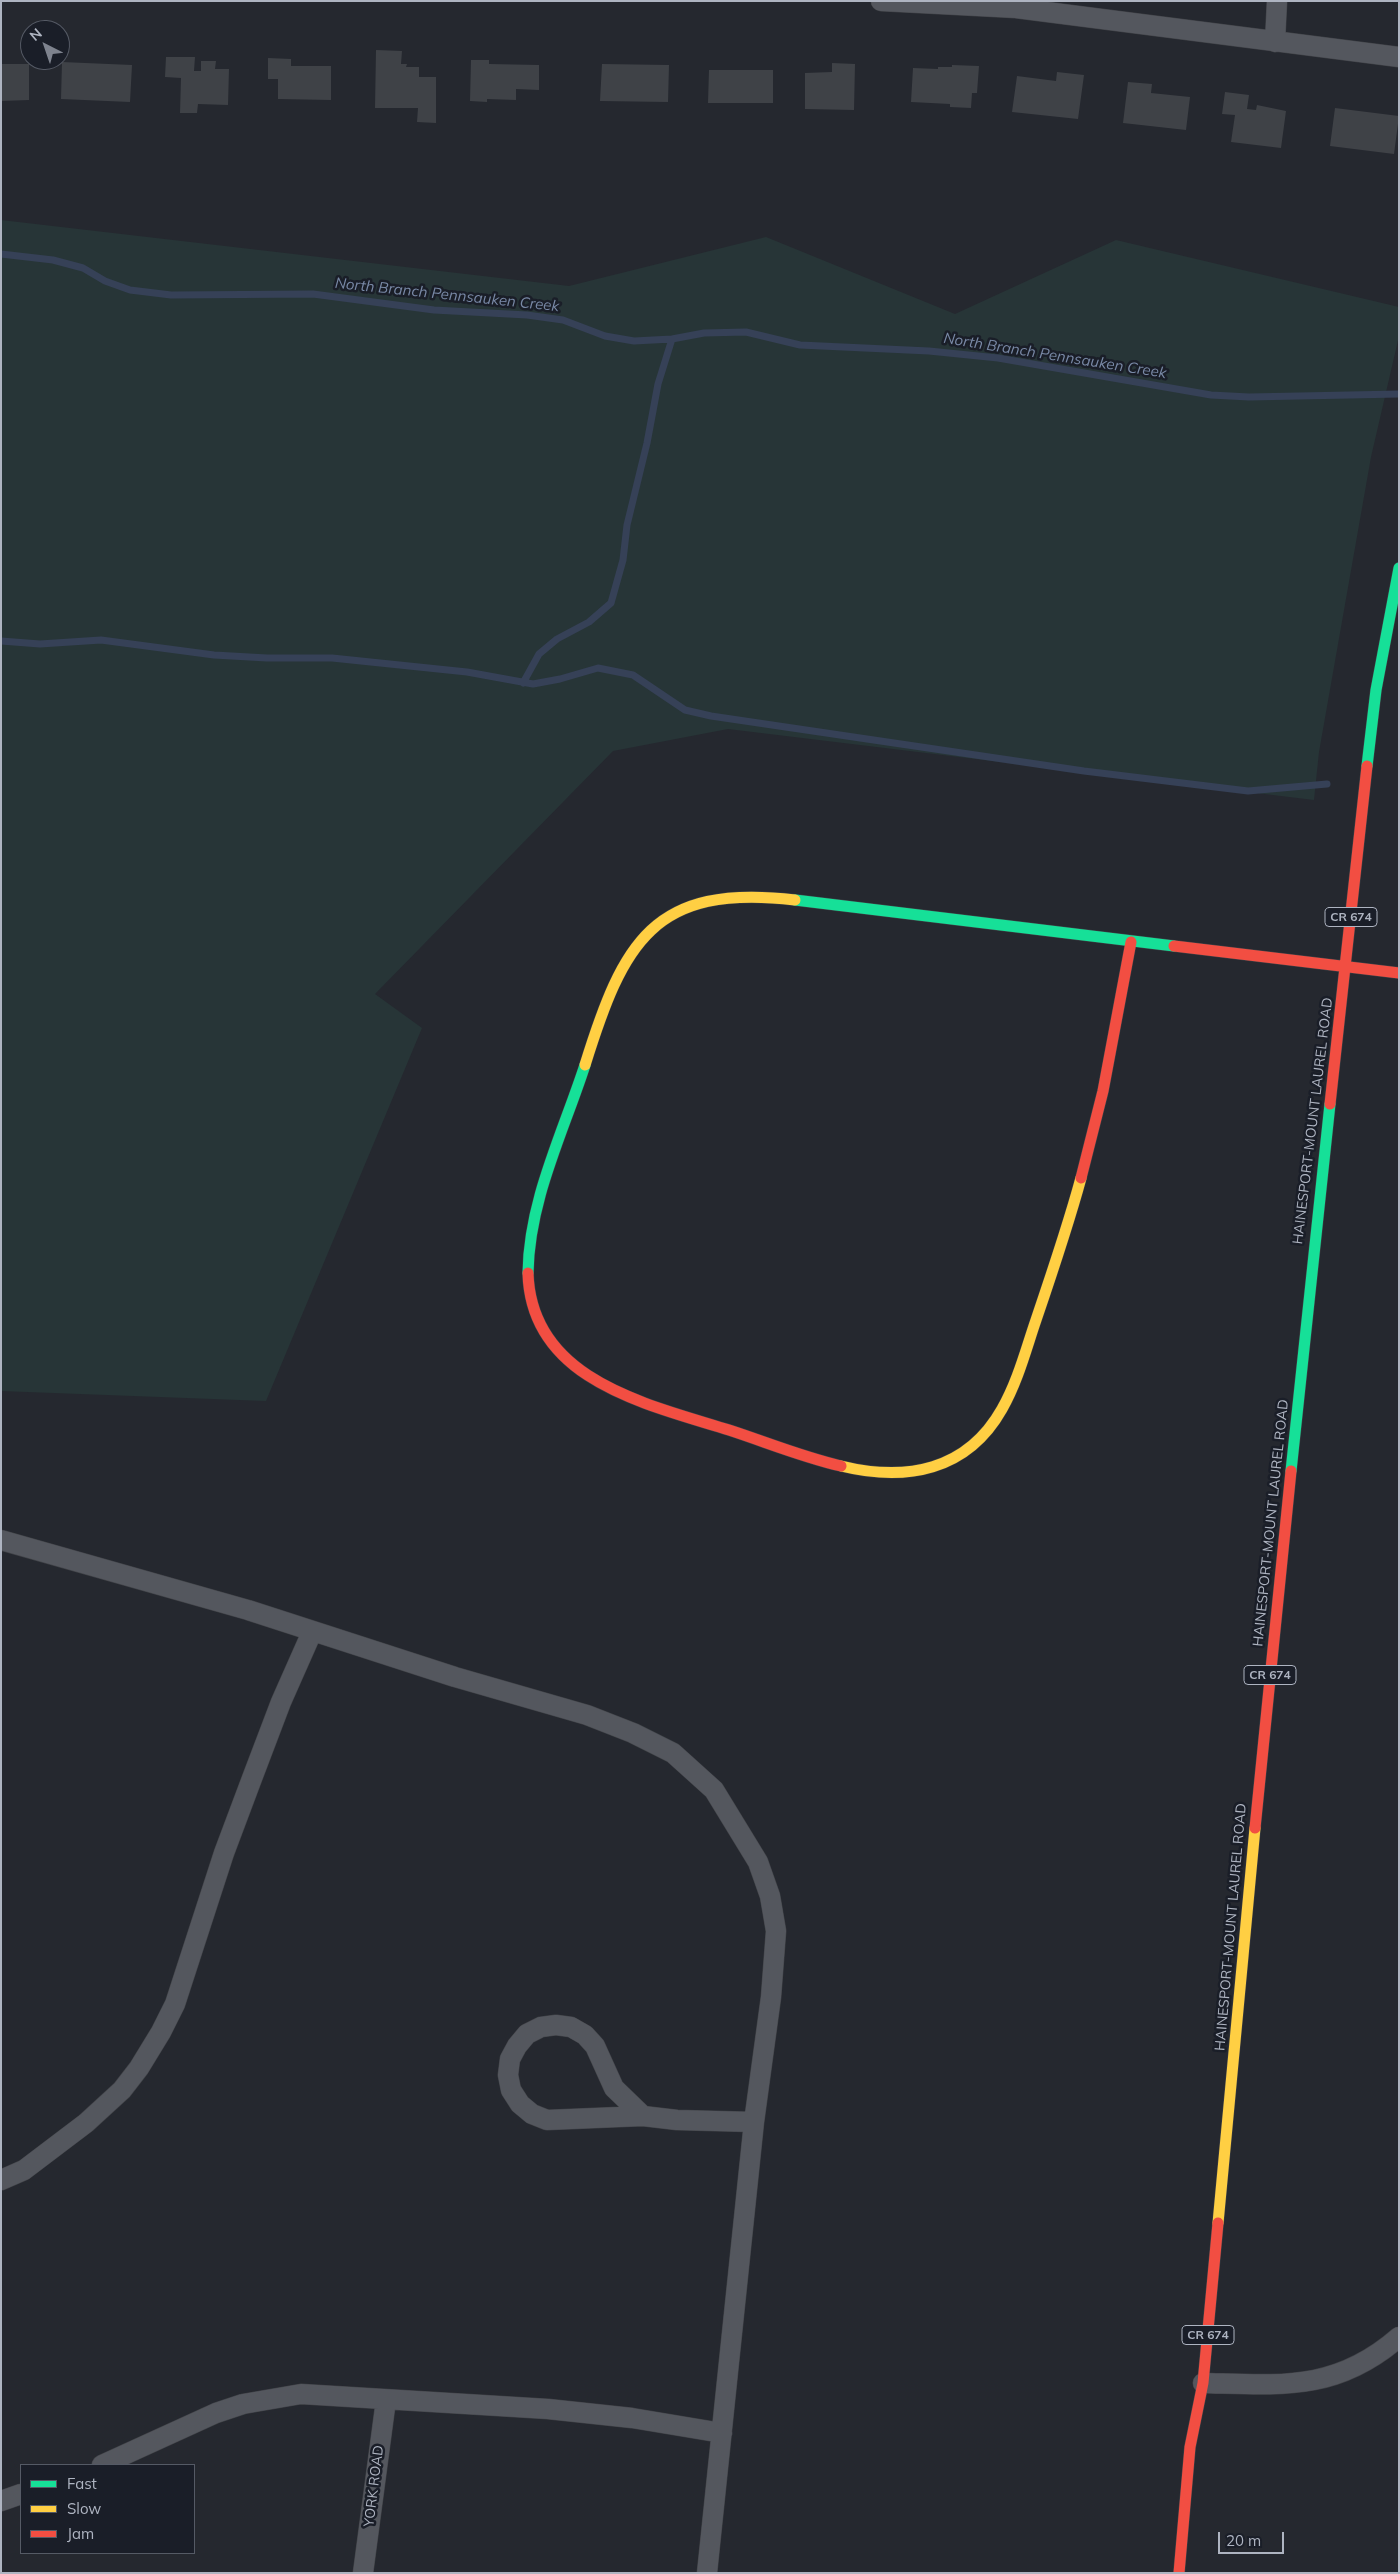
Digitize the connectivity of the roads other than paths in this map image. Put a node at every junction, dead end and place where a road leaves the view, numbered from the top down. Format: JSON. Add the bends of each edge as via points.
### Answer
{"nodes":[{"id":1,"x":881,"y":1,"type":"edge"},
{"id":2,"x":1277,"y":1,"type":"edge"},
{"id":3,"x":1275,"y":42,"type":"junction"},
{"id":4,"x":1399,"y":57,"type":"edge"},
{"id":5,"x":1399,"y":568,"type":"edge"},
{"id":6,"x":1131,"y":942,"type":"junction"},
{"id":7,"x":1346,"y":968,"type":"junction"},
{"id":8,"x":1399,"y":974,"type":"edge"},
{"id":9,"x":1,"y":1540,"type":"edge"},
{"id":10,"x":312,"y":1632,"type":"junction"},
{"id":11,"x":643,"y":2116,"type":"junction"},
{"id":12,"x":754,"y":2122,"type":"junction"},
{"id":13,"x":1,"y":2180,"type":"edge"},
{"id":14,"x":1399,"y":2337,"type":"edge"},
{"id":15,"x":1203,"y":2383,"type":"junction"},
{"id":16,"x":386,"y":2400,"type":"junction"},
{"id":17,"x":722,"y":2432,"type":"junction"},
{"id":18,"x":105,"y":2464,"type":"edge"},
{"id":19,"x":20,"y":2494,"type":"edge"},
{"id":20,"x":1,"y":2501,"type":"edge"},
{"id":21,"x":363,"y":2573,"type":"edge"},
{"id":22,"x":707,"y":2573,"type":"edge"},
{"id":23,"x":1179,"y":2573,"type":"edge"}],
"edges":[{"from":1,"to":3,"type":"street","via":[[1016,8]]},
{"from":2,"to":3,"type":"street"},
{"from":3,"to":4,"type":"street"},
{"from":5,"to":7,"type":"street","name":"HAINESPORT-MOUNT LAUREL ROAD","number":"CR 674","via":[[1376,690]]},
{"from":6,"to":6,"type":"street","via":[[772,898],[715,900],[686,908],[660,921],[639,941],[610,996],[586,1058],[537,1211],[528,1266],[530,1292],[536,1318],[548,1340],[566,1360],[589,1377],[616,1390],[709,1424],[867,1472],[897,1475],[926,1470],[953,1459],[977,1443],[1010,1395],[1051,1277],[1099,1110]]},
{"from":6,"to":7,"type":"street"},
{"from":7,"to":8,"type":"street"},
{"from":7,"to":15,"type":"street","name":"HAINESPORT-MOUNT LAUREL ROAD","number":"CR 674","via":[[1261,1760]]},
{"from":9,"to":10,"type":"street","via":[[248,1610]]},
{"from":10,"to":12,"type":"street","via":[[587,1715],[633,1733],[679,1756],[714,1790],[758,1862],[775,1920],[770,1997]]},
{"from":10,"to":13,"type":"street","via":[[281,1702],[224,1853],[176,2004],[161,2032],[140,2068],[122,2090],[86,2123],[24,2170]]},
{"from":11,"to":11,"type":"street","via":[[614,2088],[596,2046],[585,2035],[556,2025],[534,2031],[516,2046],[508,2075],[511,2090],[532,2114],[547,2120]]},
{"from":11,"to":12,"type":"street"},
{"from":12,"to":17,"type":"street"},
{"from":14,"to":15,"type":"street","via":[[1379,2355],[1330,2377],[1283,2385]]},
{"from":15,"to":23,"type":"street","name":"HAINESPORT-MOUNT LAUREL ROAD","number":"CR 674","via":[[1190,2447]]},
{"from":16,"to":17,"type":"street","via":[[548,2409]]},
{"from":16,"to":18,"type":"street","via":[[301,2394],[243,2404],[196,2420],[140,2450]]},
{"from":16,"to":21,"type":"street","name":"YORK ROAD"},
{"from":17,"to":22,"type":"street"},
{"from":19,"to":20,"type":"street"}]}
